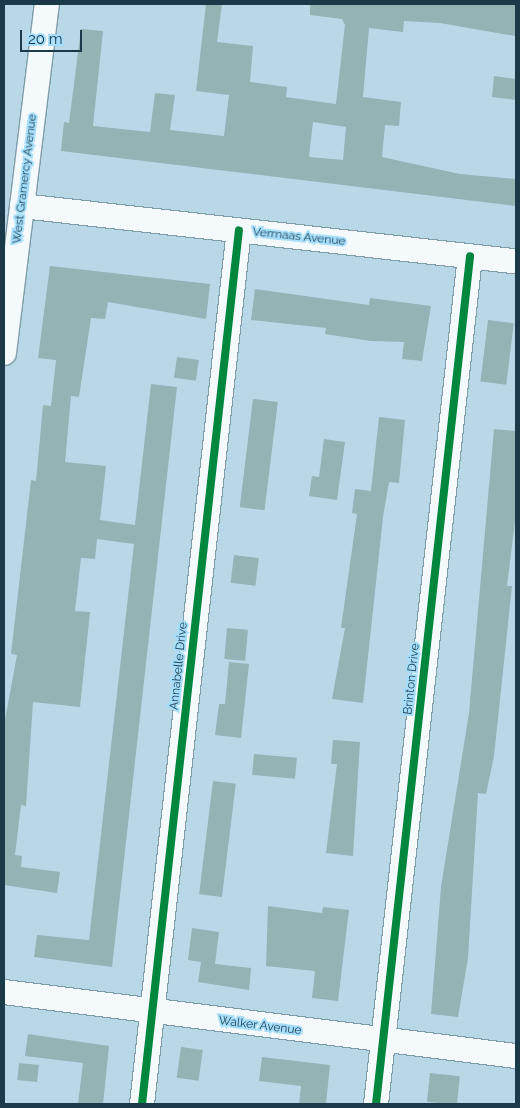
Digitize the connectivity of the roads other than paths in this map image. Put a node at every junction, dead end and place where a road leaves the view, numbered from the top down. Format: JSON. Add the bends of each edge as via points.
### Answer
{"nodes":[{"id":1,"x":47,"y":4,"type":"edge"},
{"id":2,"x":22,"y":206,"type":"junction"},
{"id":3,"x":239,"y":230,"type":"junction"},
{"id":4,"x":470,"y":256,"type":"junction"},
{"id":5,"x":516,"y":262,"type":"edge"},
{"id":6,"x":4,"y":354,"type":"edge"},
{"id":7,"x":4,"y":992,"type":"edge"},
{"id":8,"x":152,"y":1013,"type":"junction"},
{"id":9,"x":384,"y":1040,"type":"junction"},
{"id":10,"x":516,"y":1056,"type":"edge"},
{"id":11,"x":142,"y":1104,"type":"edge"},
{"id":12,"x":376,"y":1104,"type":"edge"}],
"edges":[{"from":1,"to":2,"type":"street","name":"West Gramercy Avenue"},
{"from":2,"to":3,"type":"street","name":"Vermaas Avenue"},
{"from":2,"to":6,"type":"street","name":"West Gramercy Avenue"},
{"from":3,"to":4,"type":"street","name":"Vermaas Avenue"},
{"from":3,"to":8,"type":"street","name":"Annabelle Drive"},
{"from":4,"to":5,"type":"street","name":"Vermaas Avenue"},
{"from":4,"to":9,"type":"street","name":"Brinton Drive"},
{"from":7,"to":8,"type":"street","name":"Walker Avenue"},
{"from":8,"to":9,"type":"street","name":"Walker Avenue"},
{"from":8,"to":11,"type":"street","name":"Annabelle Drive"},
{"from":9,"to":10,"type":"street","name":"Walker Avenue"},
{"from":9,"to":12,"type":"street","name":"Brinton Drive"}]}
